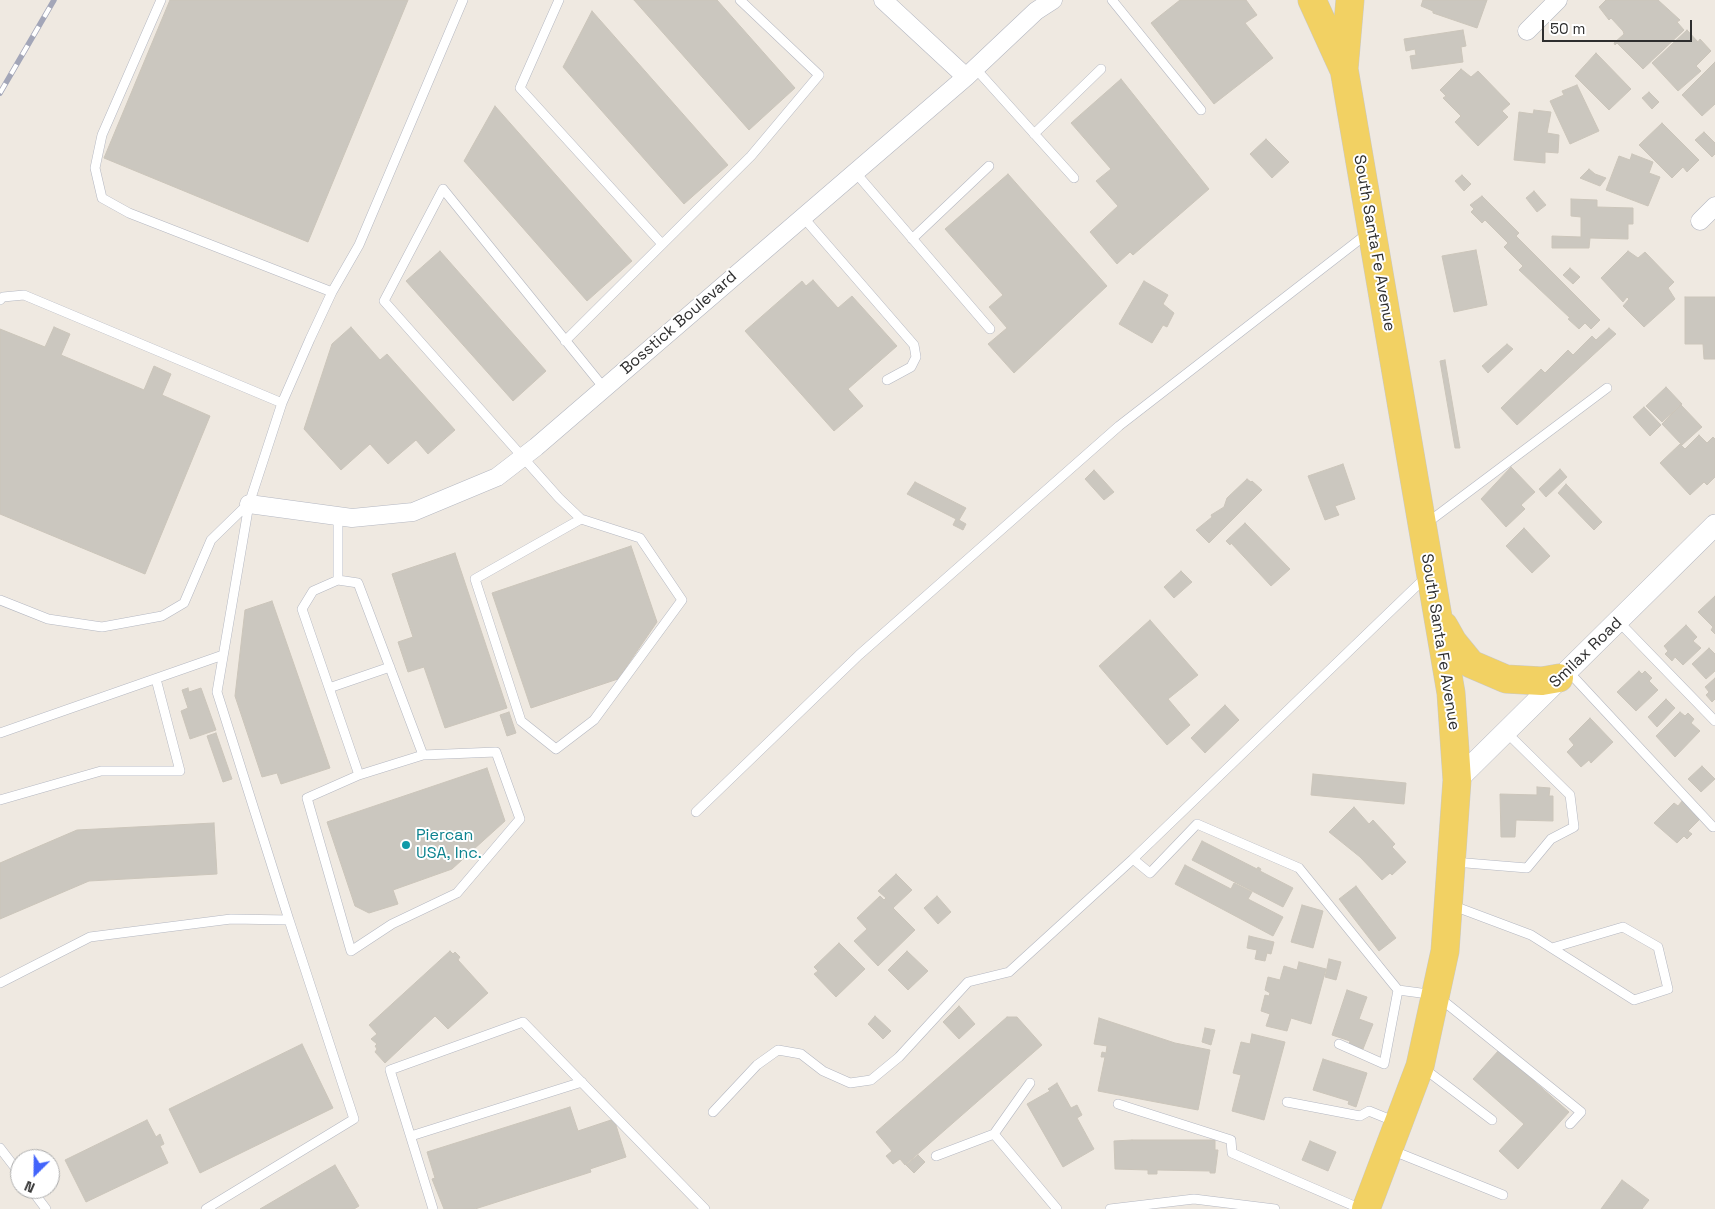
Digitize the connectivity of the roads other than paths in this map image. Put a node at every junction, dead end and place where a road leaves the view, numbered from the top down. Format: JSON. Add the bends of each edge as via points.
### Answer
{"nodes":[{"id":1,"x":161,"y":0,"type":"edge"},
{"id":2,"x":463,"y":0,"type":"edge"},
{"id":3,"x":559,"y":0,"type":"edge"},
{"id":4,"x":740,"y":0,"type":"edge"},
{"id":5,"x":883,"y":0,"type":"edge"},
{"id":6,"x":1053,"y":0,"type":"edge"},
{"id":7,"x":1112,"y":0,"type":"edge"},
{"id":8,"x":1312,"y":0,"type":"edge"},
{"id":9,"x":1350,"y":0,"type":"edge"},
{"id":10,"x":1558,"y":0,"type":"edge"},
{"id":11,"x":1527,"y":31,"type":"dead end"},
{"id":12,"x":1101,"y":69,"type":"dead end"},
{"id":13,"x":1344,"y":69,"type":"junction"},
{"id":14,"x":971,"y":72,"type":"junction"},
{"id":15,"x":1201,"y":110,"type":"dead end"},
{"id":16,"x":1034,"y":134,"type":"junction"},
{"id":17,"x":989,"y":166,"type":"dead end"},
{"id":18,"x":855,"y":172,"type":"junction"},
{"id":19,"x":1074,"y":178,"type":"dead end"},
{"id":20,"x":1715,"y":206,"type":"edge"},
{"id":21,"x":803,"y":217,"type":"junction"},
{"id":22,"x":1700,"y":221,"type":"dead end"},
{"id":23,"x":1372,"y":230,"type":"junction"},
{"id":24,"x":912,"y":239,"type":"junction"},
{"id":25,"x":662,"y":244,"type":"junction"},
{"id":26,"x":332,"y":292,"type":"junction"},
{"id":27,"x":0,"y":300,"type":"edge"},
{"id":28,"x":990,"y":329,"type":"dead end"},
{"id":29,"x":565,"y":340,"type":"junction"},
{"id":30,"x":887,"y":380,"type":"dead end"},
{"id":31,"x":604,"y":388,"type":"junction"},
{"id":32,"x":1607,"y":388,"type":"dead end"},
{"id":33,"x":282,"y":403,"type":"junction"},
{"id":34,"x":522,"y":457,"type":"junction"},
{"id":35,"x":249,"y":504,"type":"junction"},
{"id":36,"x":338,"y":516,"type":"junction"},
{"id":37,"x":581,"y":519,"type":"junction"},
{"id":38,"x":1715,"y":525,"type":"edge"},
{"id":39,"x":1422,"y":526,"type":"junction"},
{"id":40,"x":1430,"y":573,"type":"junction"},
{"id":41,"x":338,"y":580,"type":"junction"},
{"id":42,"x":0,"y":600,"type":"edge"},
{"id":43,"x":1438,"y":615,"type":"junction"},
{"id":44,"x":1618,"y":621,"type":"junction"},
{"id":45,"x":223,"y":656,"type":"junction"},
{"id":46,"x":390,"y":667,"type":"junction"},
{"id":47,"x":1563,"y":674,"type":"junction"},
{"id":48,"x":156,"y":679,"type":"junction"},
{"id":49,"x":329,"y":688,"type":"junction"},
{"id":50,"x":1715,"y":721,"type":"edge"},
{"id":51,"x":1506,"y":732,"type":"junction"},
{"id":52,"x":0,"y":733,"type":"edge"},
{"id":53,"x":424,"y":755,"type":"junction"},
{"id":54,"x":359,"y":776,"type":"junction"},
{"id":55,"x":1457,"y":780,"type":"junction"},
{"id":56,"x":0,"y":800,"type":"edge"},
{"id":57,"x":696,"y":812,"type":"dead end"},
{"id":58,"x":1713,"y":827,"type":"dead end"},
{"id":59,"x":1132,"y":859,"type":"junction"},
{"id":60,"x":1452,"y":862,"type":"junction"},
{"id":61,"x":1449,"y":904,"type":"junction"},
{"id":62,"x":289,"y":920,"type":"junction"},
{"id":63,"x":1552,"y":948,"type":"junction"},
{"id":64,"x":0,"y":983,"type":"edge"},
{"id":65,"x":1398,"y":990,"type":"junction"},
{"id":66,"x":1436,"y":995,"type":"junction"},
{"id":67,"x":1338,"y":1044,"type":"dead end"},
{"id":68,"x":1420,"y":1066,"type":"junction"},
{"id":69,"x":582,"y":1082,"type":"junction"},
{"id":70,"x":1030,"y":1082,"type":"dead end"},
{"id":71,"x":1287,"y":1102,"type":"dead end"},
{"id":72,"x":1118,"y":1104,"type":"dead end"},
{"id":73,"x":713,"y":1112,"type":"dead end"},
{"id":74,"x":1492,"y":1120,"type":"dead end"},
{"id":75,"x":1398,"y":1123,"type":"junction"},
{"id":76,"x":1570,"y":1124,"type":"dead end"},
{"id":77,"x":994,"y":1134,"type":"junction"},
{"id":78,"x":410,"y":1136,"type":"junction"},
{"id":79,"x":0,"y":1148,"type":"edge"},
{"id":80,"x":1388,"y":1149,"type":"junction"},
{"id":81,"x":936,"y":1156,"type":"dead end"},
{"id":82,"x":10,"y":1161,"type":"edge"},
{"id":83,"x":1503,"y":1195,"type":"dead end"},
{"id":84,"x":1194,"y":1199,"type":"junction"},
{"id":85,"x":206,"y":1209,"type":"edge"},
{"id":86,"x":433,"y":1209,"type":"edge"},
{"id":87,"x":705,"y":1209,"type":"edge"},
{"id":88,"x":1057,"y":1209,"type":"edge"},
{"id":89,"x":1110,"y":1209,"type":"edge"},
{"id":90,"x":1189,"y":1209,"type":"edge"},
{"id":91,"x":1275,"y":1209,"type":"edge"},
{"id":92,"x":1361,"y":1209,"type":"edge"},
{"id":93,"x":1366,"y":1209,"type":"edge"}],
"edges":[{"from":1,"to":26,"type":"lane","via":[[102,135],[95,168],[102,198],[129,213]]},
{"from":2,"to":26,"type":"lane","via":[[359,245]]},
{"from":3,"to":25,"type":"lane","via":[[520,88]]},
{"from":4,"to":25,"type":"lane","via":[[818,75],[751,156]]},
{"from":5,"to":14,"type":"street"},
{"from":6,"to":14,"type":"street","name":"Bosstick Boulevard","via":[[1036,11]]},
{"from":7,"to":15,"type":"lane"},
{"from":8,"to":13,"type":"main road","name":"South Santa Fe Avenue"},
{"from":9,"to":13,"type":"main road","name":"South Santa Fe Avenue"},
{"from":10,"to":11,"type":"street"},
{"from":12,"to":16,"type":"lane"},
{"from":13,"to":23,"type":"main road","name":"South Santa Fe Avenue"},
{"from":14,"to":16,"type":"lane"},
{"from":14,"to":18,"type":"street","name":"Bosstick Boulevard"},
{"from":16,"to":19,"type":"lane"},
{"from":17,"to":24,"type":"lane"},
{"from":18,"to":21,"type":"street","name":"Bosstick Boulevard"},
{"from":18,"to":24,"type":"lane"},
{"from":20,"to":22,"type":"street"},
{"from":21,"to":30,"type":"lane","via":[[914,345],[916,357],[911,367]]},
{"from":21,"to":31,"type":"street","name":"Bosstick Boulevard"},
{"from":23,"to":39,"type":"main road","name":"South Santa Fe Avenue"},
{"from":23,"to":57,"type":"lane","via":[[1120,426],[859,655]]},
{"from":24,"to":28,"type":"lane"},
{"from":25,"to":29,"type":"lane"},
{"from":26,"to":33,"type":"lane"},
{"from":27,"to":33,"type":"lane","via":[[24,295]]},
{"from":29,"to":31,"type":"lane"},
{"from":29,"to":34,"type":"lane","via":[[443,189],[384,301]]},
{"from":31,"to":34,"type":"street","name":"Bosstick Boulevard"},
{"from":32,"to":39,"type":"lane"},
{"from":33,"to":35,"type":"lane"},
{"from":34,"to":36,"type":"street","name":"Bosstick Boulevard","via":[[497,477],[413,512],[352,518]]},
{"from":34,"to":37,"type":"lane"},
{"from":35,"to":36,"type":"street","name":"Bosstick Boulevard"},
{"from":35,"to":42,"type":"lane","via":[[211,540],[184,603],[162,616],[102,628],[48,620]]},
{"from":35,"to":45,"type":"lane"},
{"from":36,"to":41,"type":"lane"},
{"from":37,"to":37,"type":"lane","via":[[475,578],[521,720],[556,749],[594,720],[682,600],[640,538]]},
{"from":38,"to":44,"type":"street","name":"Smilax Road"},
{"from":39,"to":40,"type":"main road","name":"South Santa Fe Avenue"},
{"from":40,"to":43,"type":"main road","name":"South Santa Fe Avenue"},
{"from":40,"to":59,"type":"lane"},
{"from":41,"to":46,"type":"lane","via":[[358,583]]},
{"from":41,"to":49,"type":"lane","via":[[313,591],[302,610]]},
{"from":43,"to":47,"type":"main road","via":[[1452,642],[1471,664],[1506,680],[1542,681]]},
{"from":43,"to":55,"type":"main road","name":"South Santa Fe Avenue","via":[[1451,693]]},
{"from":44,"to":47,"type":"street","name":"Smilax Road"},
{"from":44,"to":50,"type":"lane"},
{"from":45,"to":48,"type":"lane"},
{"from":45,"to":62,"type":"lane","via":[[217,692]]},
{"from":46,"to":49,"type":"lane"},
{"from":46,"to":53,"type":"lane"},
{"from":47,"to":51,"type":"street","name":"Smilax Road"},
{"from":47,"to":58,"type":"lane"},
{"from":48,"to":52,"type":"lane"},
{"from":48,"to":56,"type":"lane","via":[[180,771],[101,771]]},
{"from":49,"to":54,"type":"lane"},
{"from":51,"to":55,"type":"street","name":"Smilax Road"},
{"from":51,"to":60,"type":"lane","via":[[1570,795],[1574,827],[1551,839],[1527,868]]},
{"from":53,"to":54,"type":"lane"},
{"from":53,"to":54,"type":"lane","via":[[496,752],[520,818],[457,893],[392,924],[351,951],[307,798]]},
{"from":55,"to":60,"type":"main road","name":"South Santa Fe Avenue"},
{"from":59,"to":65,"type":"lane","via":[[1150,873],[1197,824],[1299,868]]},
{"from":59,"to":73,"type":"lane","via":[[1009,972],[968,982],[899,1058],[871,1080],[850,1083],[823,1071],[801,1054],[778,1050],[757,1066]]},
{"from":60,"to":61,"type":"main road","name":"South Santa Fe Avenue"},
{"from":61,"to":63,"type":"lane","via":[[1531,935]]},
{"from":61,"to":66,"type":"main road","name":"South Santa Fe Avenue","via":[[1445,951]]},
{"from":62,"to":64,"type":"lane","via":[[231,919],[90,937]]},
{"from":62,"to":85,"type":"lane","via":[[354,1119]]},
{"from":63,"to":63,"type":"lane","via":[[1634,1000],[1668,989],[1658,947],[1623,927]]},
{"from":65,"to":66,"type":"lane"},
{"from":65,"to":67,"type":"lane","via":[[1384,1064]]},
{"from":66,"to":68,"type":"main road","name":"South Santa Fe Avenue"},
{"from":66,"to":76,"type":"lane","via":[[1581,1112]]},
{"from":68,"to":74,"type":"lane"},
{"from":68,"to":75,"type":"main road","name":"South Santa Fe Avenue"},
{"from":69,"to":78,"type":"lane"},
{"from":69,"to":78,"type":"lane","via":[[523,1022],[390,1070]]},
{"from":69,"to":87,"type":"lane"},
{"from":70,"to":77,"type":"lane"},
{"from":71,"to":75,"type":"lane","via":[[1360,1116],[1369,1111]]},
{"from":72,"to":92,"type":"lane","via":[[1231,1140],[1232,1152]]},
{"from":75,"to":80,"type":"main road","name":"South Santa Fe Avenue"},
{"from":77,"to":81,"type":"lane"},
{"from":77,"to":88,"type":"lane"},
{"from":78,"to":86,"type":"lane"},
{"from":79,"to":82,"type":"lane"},
{"from":80,"to":83,"type":"lane"},
{"from":80,"to":93,"type":"main road","name":"South Santa Fe Avenue"},
{"from":84,"to":89,"type":"lane"},
{"from":84,"to":90,"type":"lane"},
{"from":84,"to":91,"type":"lane"}]}
